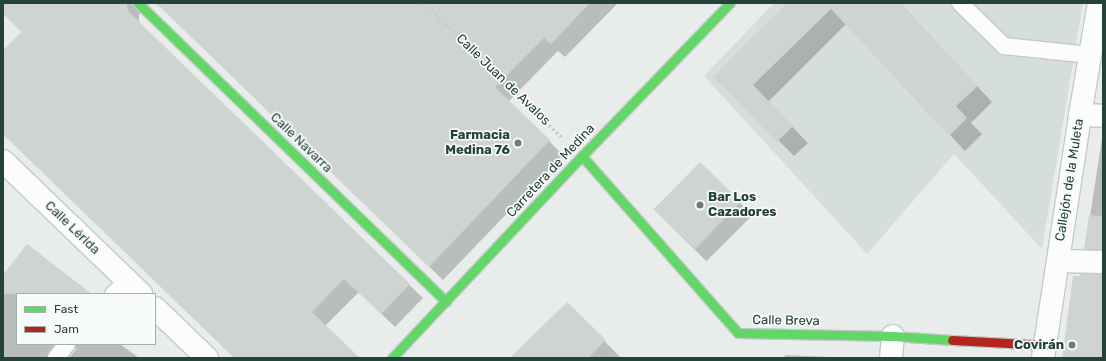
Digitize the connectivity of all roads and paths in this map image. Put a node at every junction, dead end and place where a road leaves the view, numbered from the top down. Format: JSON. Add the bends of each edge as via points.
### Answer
{"nodes":[{"id":1,"x":138,"y":3,"type":"edge"},
{"id":2,"x":424,"y":3,"type":"edge"},
{"id":3,"x":960,"y":3,"type":"edge"},
{"id":4,"x":1099,"y":3,"type":"edge"},
{"id":5,"x":725,"y":5,"type":"edge"},
{"id":6,"x":1090,"y":55,"type":"junction"},
{"id":7,"x":1080,"y":115,"type":"junction"},
{"id":8,"x":1103,"y":116,"type":"edge"},
{"id":9,"x":582,"y":156,"type":"junction"},
{"id":10,"x":3,"y":161,"type":"edge"},
{"id":11,"x":1058,"y":261,"type":"junction"},
{"id":12,"x":1103,"y":262,"type":"edge"},
{"id":13,"x":127,"y":290,"type":"edge"},
{"id":14,"x":446,"y":301,"type":"junction"},
{"id":15,"x":156,"y":309,"type":"edge"},
{"id":16,"x":893,"y":336,"type":"junction"},
{"id":17,"x":66,"y":345,"type":"edge"},
{"id":18,"x":1044,"y":351,"type":"edge"},
{"id":19,"x":56,"y":358,"type":"edge"},
{"id":20,"x":207,"y":358,"type":"edge"},
{"id":21,"x":392,"y":358,"type":"edge"},
{"id":22,"x":891,"y":358,"type":"edge"}],
"edges":[{"from":1,"to":14,"type":"street","name":"Calle Navarra"},
{"from":2,"to":9,"type":"path","name":"Calle Juan de Avalos"},
{"from":3,"to":6,"type":"lane","via":[[1004,46]]},
{"from":4,"to":6,"type":"street","name":"Callejón de la Muleta"},
{"from":5,"to":9,"type":"street","name":"Carretera de Medina"},
{"from":6,"to":7,"type":"street","name":"Callejón de la Muleta"},
{"from":7,"to":8,"type":"street"},
{"from":7,"to":11,"type":"street","name":"Callejón de la Muleta"},
{"from":9,"to":14,"type":"street","name":"Carretera de Medina"},
{"from":9,"to":16,"type":"street","name":"Calle Breva","via":[[738,333]]},
{"from":10,"to":13,"type":"street","name":"Calle Lérida"},
{"from":11,"to":12,"type":"street"},
{"from":11,"to":18,"type":"street","name":"Callejón de la Muleta"},
{"from":14,"to":21,"type":"street","name":"Carretera de Medina"},
{"from":15,"to":20,"type":"street"},
{"from":16,"to":18,"type":"street","name":"Calle Breva"},
{"from":16,"to":22,"type":"street"},
{"from":17,"to":19,"type":"lane"}]}
